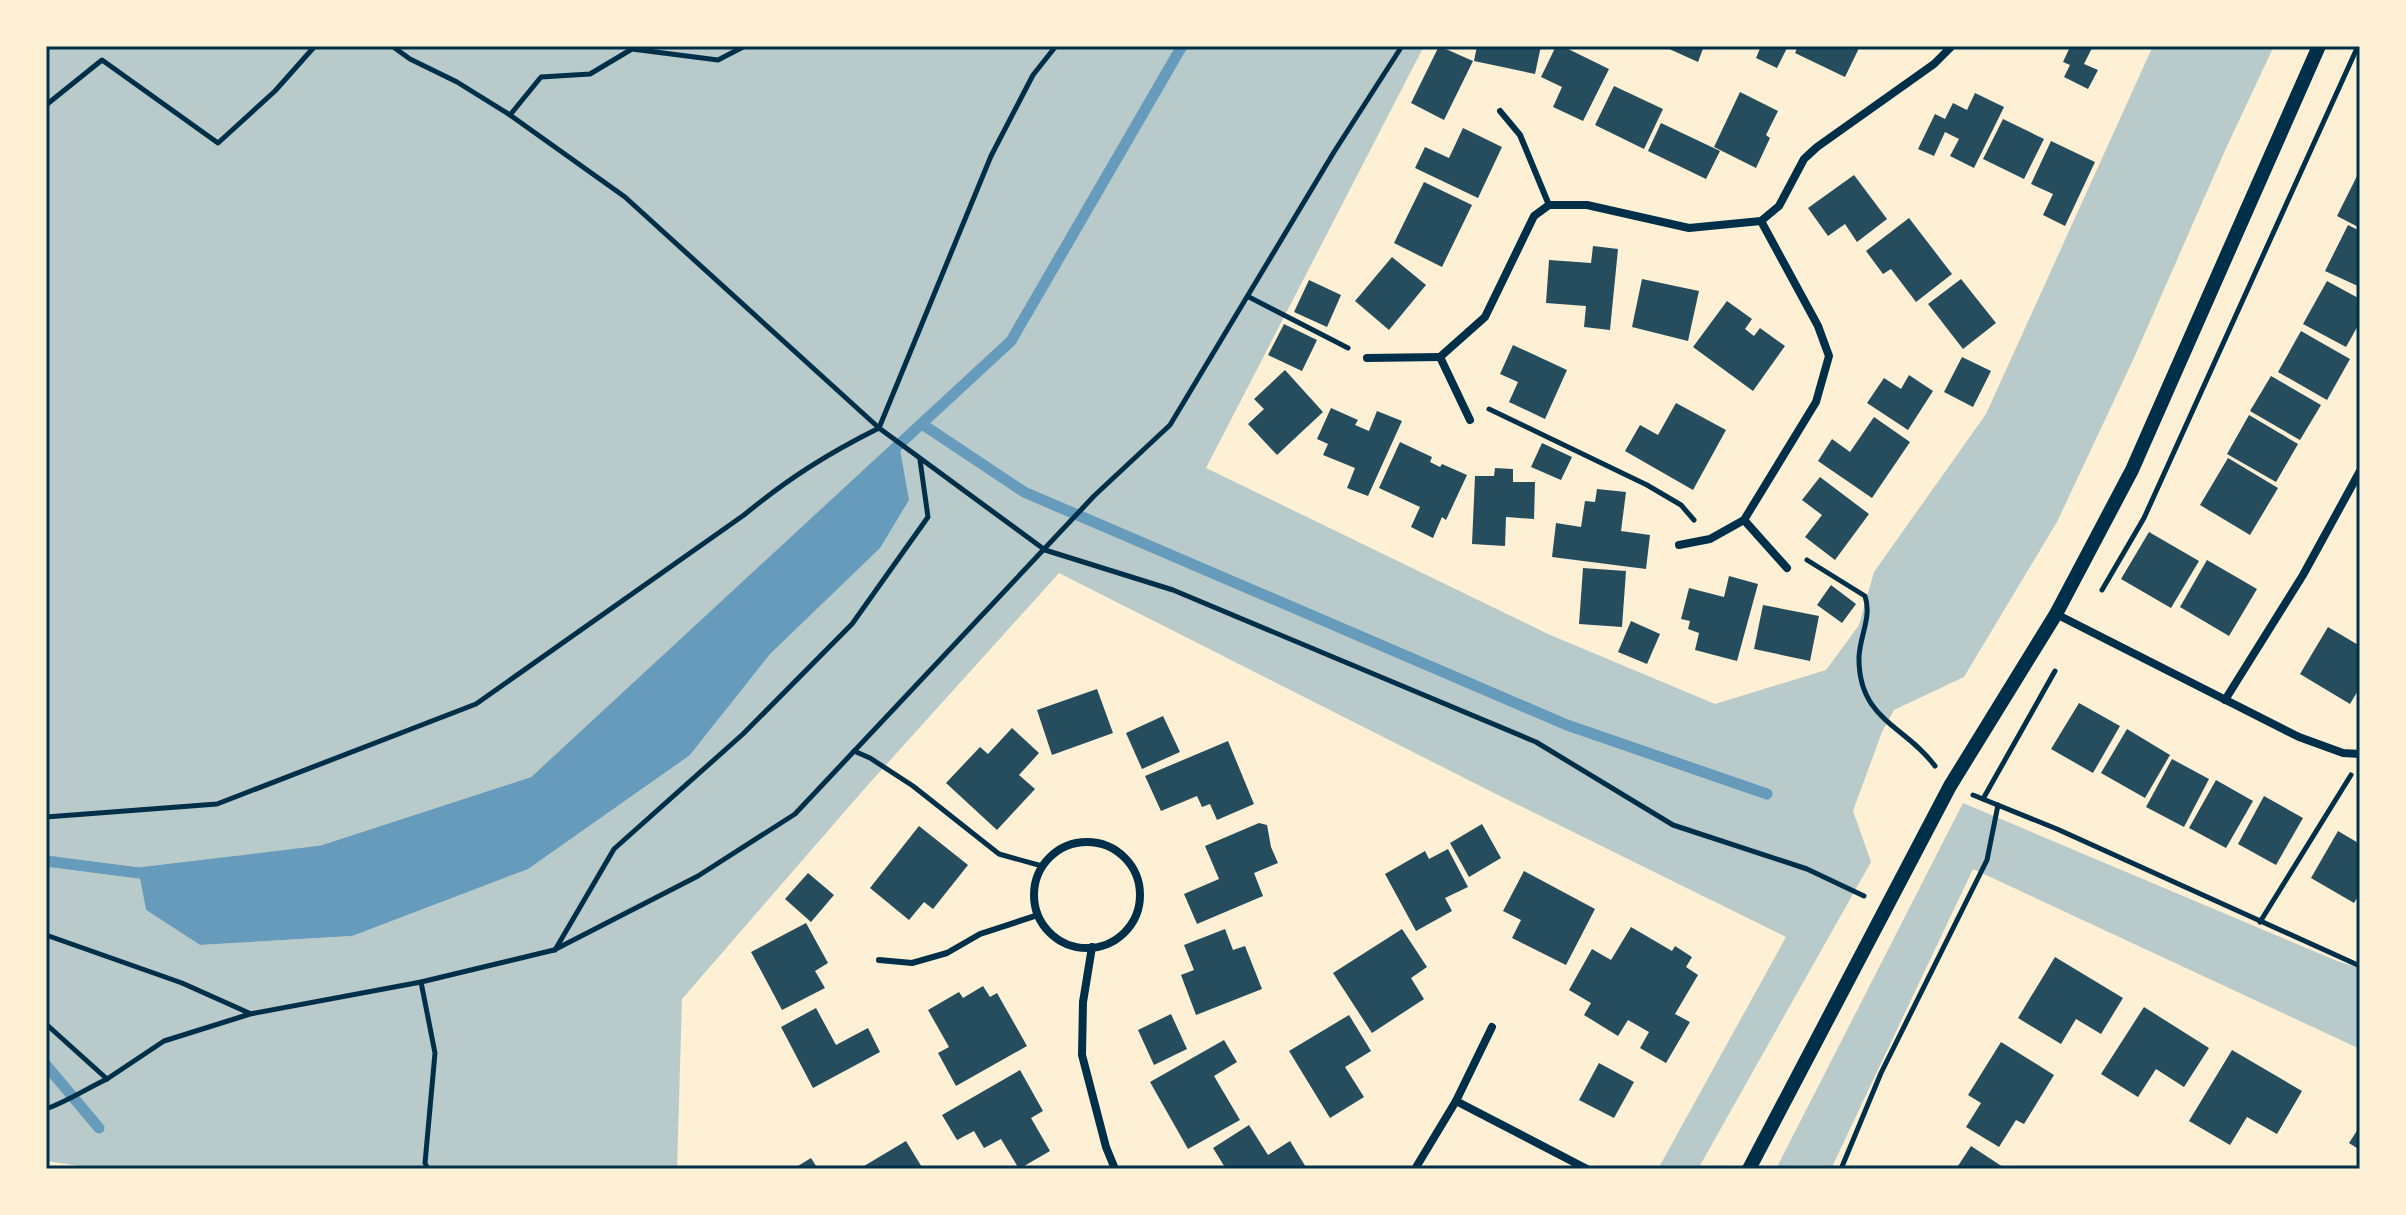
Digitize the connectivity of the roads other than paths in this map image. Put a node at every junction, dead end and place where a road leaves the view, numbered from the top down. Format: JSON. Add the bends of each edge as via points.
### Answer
{"nodes":[{"id":1,"x":1952,"y":46,"type":"edge"},
{"id":2,"x":2319,"y":46,"type":"edge"},
{"id":3,"x":1500,"y":111,"type":"dead end"},
{"id":4,"x":1549,"y":205,"type":"junction"},
{"id":5,"x":1761,"y":221,"type":"junction"},
{"id":6,"x":1440,"y":357,"type":"junction"},
{"id":7,"x":1367,"y":358,"type":"road end"},
{"id":8,"x":1470,"y":420,"type":"dead end"},
{"id":9,"x":2360,"y":471,"type":"edge"},
{"id":10,"x":1744,"y":520,"type":"junction"},
{"id":11,"x":1679,"y":545,"type":"dead end"},
{"id":12,"x":1787,"y":568,"type":"dead end"},
{"id":13,"x":2056,"y":614,"type":"junction"},
{"id":14,"x":2225,"y":700,"type":"junction"},
{"id":15,"x":2360,"y":754,"type":"edge"},
{"id":16,"x":1038,"y":915,"type":"junction"},
{"id":17,"x":1092,"y":947,"type":"junction"},
{"id":18,"x":879,"y":960,"type":"dead end"},
{"id":19,"x":1492,"y":1027,"type":"dead end"},
{"id":20,"x":1456,"y":1101,"type":"junction"},
{"id":21,"x":1115,"y":1169,"type":"edge"},
{"id":22,"x":1415,"y":1169,"type":"edge"},
{"id":23,"x":1587,"y":1169,"type":"edge"},
{"id":24,"x":1749,"y":1169,"type":"edge"}],
"edges":[{"from":1,"to":5,"type":"street","via":[[1817,147],[1804,159],[1779,206]]},
{"from":2,"to":13,"type":"street","via":[[2132,470]]},
{"from":3,"to":4,"type":"lane","via":[[1520,135]]},
{"from":4,"to":5,"type":"street","via":[[1587,205],[1689,228]]},
{"from":4,"to":6,"type":"street","via":[[1534,216],[1485,317]]},
{"from":5,"to":10,"type":"street","via":[[1829,356],[1816,402]]},
{"from":6,"to":7,"type":"street"},
{"from":6,"to":8,"type":"street"},
{"from":9,"to":14,"type":"street"},
{"from":10,"to":11,"type":"street","via":[[1710,539]]},
{"from":10,"to":12,"type":"street"},
{"from":13,"to":14,"type":"street"},
{"from":13,"to":24,"type":"street","via":[[1950,786]]},
{"from":14,"to":15,"type":"street","via":[[2299,737]]},
{"from":16,"to":17,"type":"street","via":[[1060,940]]},
{"from":16,"to":17,"type":"street","via":[[1035,882],[1054,853],[1087,842],[1121,854],[1139,884],[1134,919],[1109,943]]},
{"from":16,"to":18,"type":"lane","via":[[912,963]]},
{"from":17,"to":21,"type":"street","via":[[1082,1055]]},
{"from":19,"to":20,"type":"street"},
{"from":20,"to":22,"type":"street"},
{"from":20,"to":23,"type":"street"}]}
